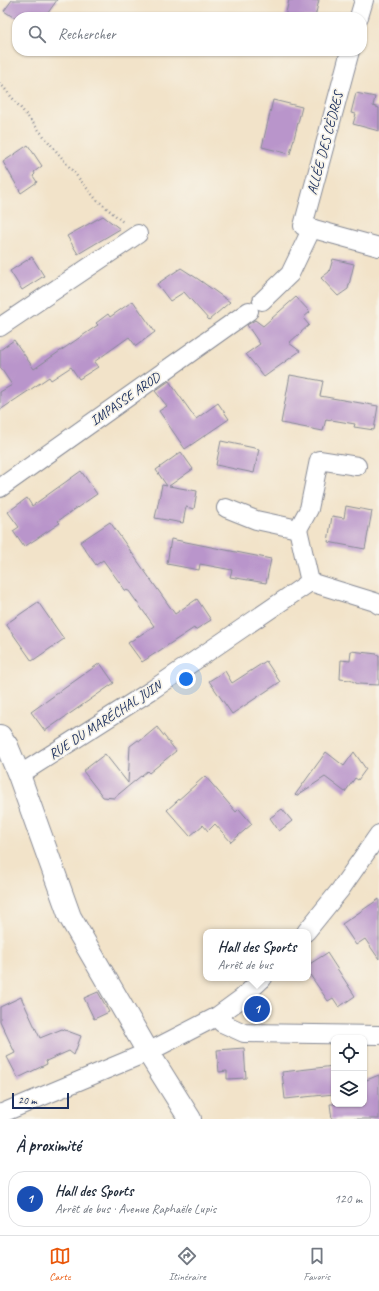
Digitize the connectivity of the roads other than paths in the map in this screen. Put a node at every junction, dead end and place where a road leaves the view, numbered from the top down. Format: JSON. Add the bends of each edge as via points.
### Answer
{"nodes":[{"id":1,"x":364,"y":0,"type":"edge"},
{"id":2,"x":361,"y":12,"type":"edge"},
{"id":3,"x":349,"y":56,"type":"edge"},
{"id":4,"x":312,"y":228,"type":"junction"},
{"id":5,"x":138,"y":234,"type":"road end"},
{"id":6,"x":379,"y":247,"type":"edge"},
{"id":7,"x":0,"y":327,"type":"edge"},
{"id":8,"x":357,"y":466,"type":"dead end"},
{"id":9,"x":0,"y":488,"type":"edge"},
{"id":10,"x":226,"y":508,"type":"dead end"},
{"id":11,"x":298,"y":529,"type":"junction"},
{"id":12,"x":310,"y":582,"type":"junction"},
{"id":13,"x":379,"y":605,"type":"edge"},
{"id":14,"x":0,"y":736,"type":"edge"},
{"id":15,"x":19,"y":775,"type":"junction"},
{"id":16,"x":379,"y":834,"type":"edge"},
{"id":17,"x":308,"y":929,"type":"edge"},
{"id":18,"x":260,"y":981,"type":"edge"},
{"id":19,"x":216,"y":1017,"type":"junction"},
{"id":20,"x":379,"y":1035,"type":"edge"},
{"id":21,"x":148,"y":1052,"type":"junction"},
{"id":22,"x":0,"y":1114,"type":"edge"},
{"id":23,"x":190,"y":1119,"type":"edge"}],
"edges":[{"from":1,"to":2,"type":"street"},
{"from":3,"to":4,"type":"street","name":"ALLÉE DES CÈDRES","via":[[303,226]]},
{"from":4,"to":6,"type":"street"},
{"from":4,"to":9,"type":"street","name":"IMPASSE AROD","via":[[290,274],[256,306]]},
{"from":5,"to":7,"type":"street"},
{"from":8,"to":11,"type":"street","via":[[319,460],[309,510]]},
{"from":10,"to":11,"type":"street","via":[[256,520]]},
{"from":11,"to":12,"type":"street"},
{"from":12,"to":13,"type":"street"},
{"from":12,"to":15,"type":"street","name":"RUE DU MARÉCHAL JUIN","via":[[152,690]]},
{"from":14,"to":15,"type":"main road"},
{"from":15,"to":21,"type":"main road","via":[[70,917]]},
{"from":16,"to":17,"type":"street","via":[[340,890]]},
{"from":18,"to":19,"type":"street"},
{"from":19,"to":20,"type":"street","via":[[222,1023],[244,1034]]},
{"from":19,"to":21,"type":"street"},
{"from":21,"to":22,"type":"street"},
{"from":21,"to":23,"type":"main road"}]}
